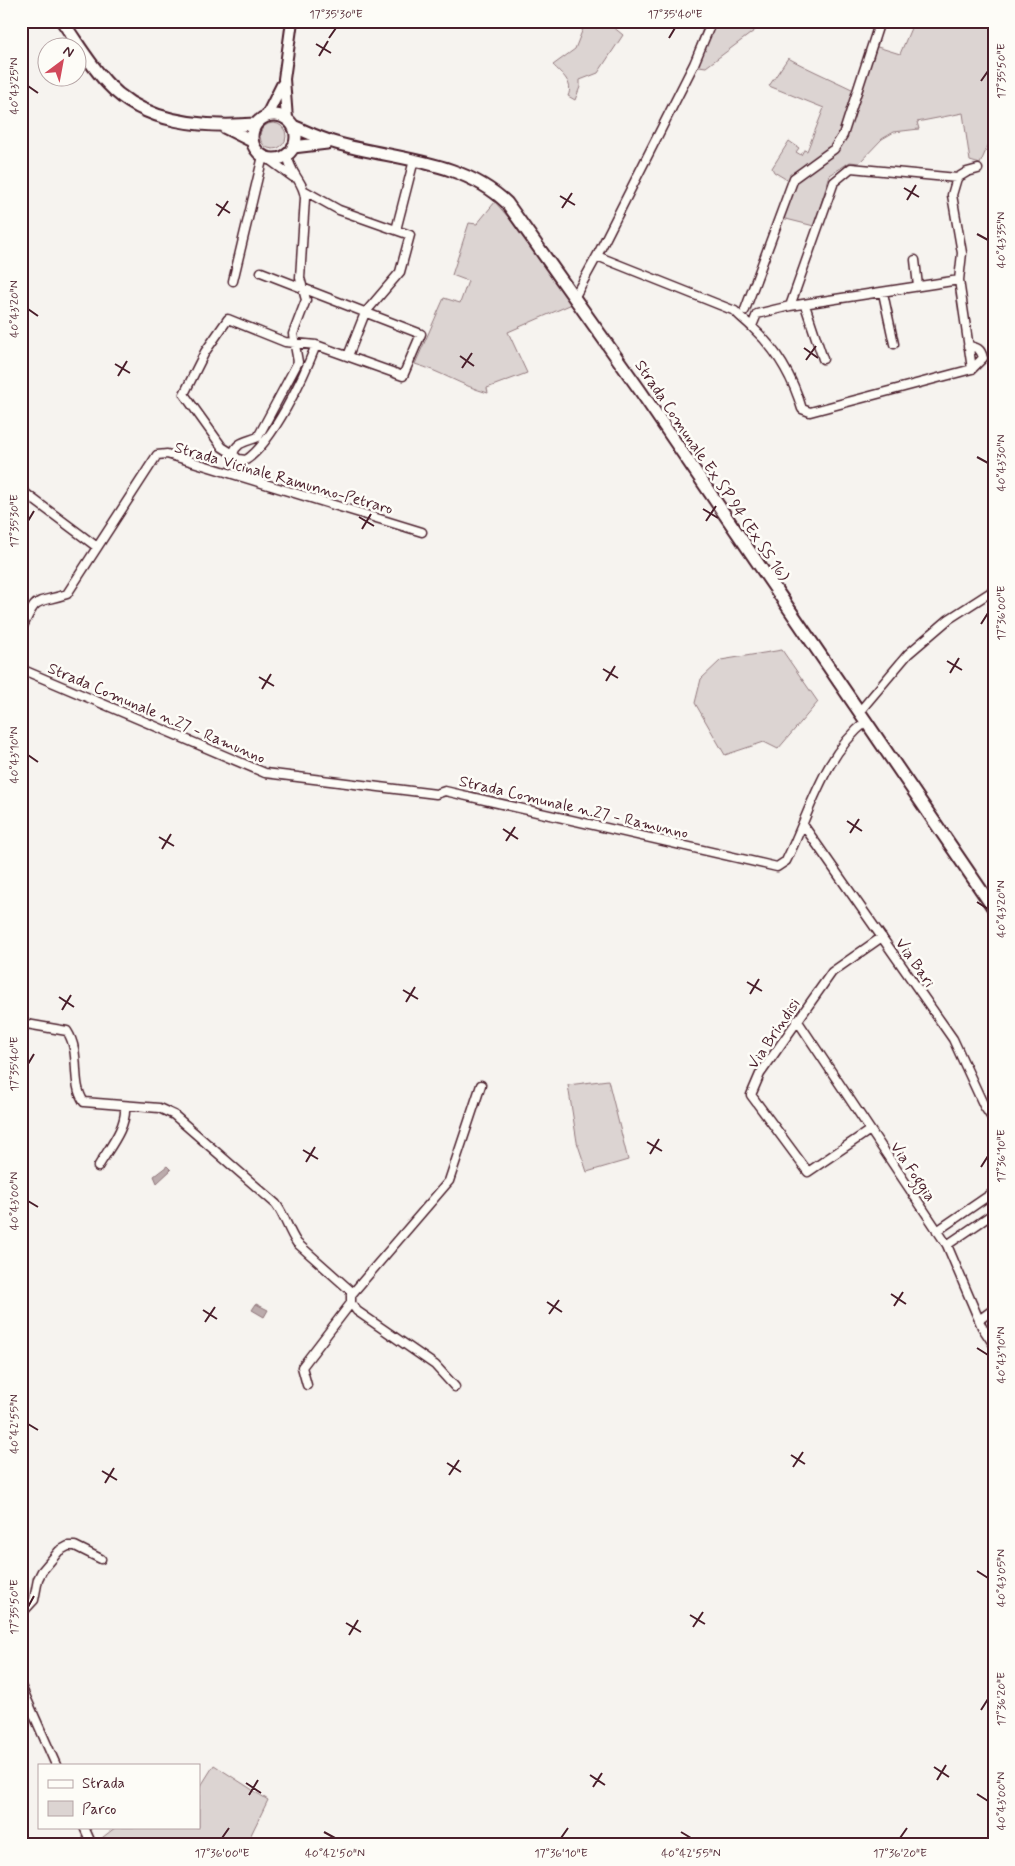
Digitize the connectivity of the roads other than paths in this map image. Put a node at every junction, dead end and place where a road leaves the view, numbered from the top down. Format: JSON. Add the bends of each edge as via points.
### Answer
{"nodes":[{"id":1,"x":62,"y":21,"type":"edge"},
{"id":2,"x":292,"y":21,"type":"edge"},
{"id":3,"x":712,"y":21,"type":"edge"},
{"id":4,"x":880,"y":21,"type":"edge"},
{"id":5,"x":284,"y":80,"type":"junction"},
{"id":6,"x":267,"y":115,"type":"junction"},
{"id":7,"x":290,"y":122,"type":"junction"},
{"id":8,"x":255,"y":124,"type":"junction"},
{"id":9,"x":220,"y":126,"type":"junction"},
{"id":10,"x":252,"y":141,"type":"junction"},
{"id":11,"x":336,"y":143,"type":"junction"},
{"id":12,"x":290,"y":150,"type":"junction"},
{"id":13,"x":265,"y":157,"type":"junction"},
{"id":14,"x":414,"y":160,"type":"junction"},
{"id":15,"x":978,"y":168,"type":"dead end"},
{"id":16,"x":958,"y":178,"type":"junction"},
{"id":17,"x":299,"y":181,"type":"junction"},
{"id":18,"x":305,"y":191,"type":"junction"},
{"id":19,"x":396,"y":230,"type":"junction"},
{"id":20,"x":596,"y":256,"type":"junction"},
{"id":21,"x":914,"y":260,"type":"dead end"},
{"id":22,"x":261,"y":272,"type":"dead end"},
{"id":23,"x":959,"y":280,"type":"junction"},
{"id":24,"x":233,"y":281,"type":"dead end"},
{"id":25,"x":918,"y":286,"type":"junction"},
{"id":26,"x":304,"y":290,"type":"junction"},
{"id":27,"x":883,"y":293,"type":"junction"},
{"id":28,"x":574,"y":298,"type":"junction"},
{"id":29,"x":790,"y":306,"type":"junction"},
{"id":30,"x":805,"y":306,"type":"junction"},
{"id":31,"x":745,"y":310,"type":"junction"},
{"id":32,"x":735,"y":311,"type":"junction"},
{"id":33,"x":365,"y":314,"type":"junction"},
{"id":34,"x":758,"y":314,"type":"junction"},
{"id":35,"x":752,"y":326,"type":"junction"},
{"id":36,"x":295,"y":342,"type":"junction"},
{"id":37,"x":894,"y":344,"type":"dead end"},
{"id":38,"x":316,"y":345,"type":"junction"},
{"id":39,"x":968,"y":346,"type":"junction"},
{"id":40,"x":348,"y":356,"type":"junction"},
{"id":41,"x":823,"y":358,"type":"dead end"},
{"id":42,"x":972,"y":369,"type":"junction"},
{"id":43,"x":233,"y":454,"type":"junction"},
{"id":44,"x":21,"y":490,"type":"edge"},
{"id":45,"x":422,"y":532,"type":"dead end"},
{"id":46,"x":97,"y":547,"type":"junction"},
{"id":47,"x":994,"y":590,"type":"edge"},
{"id":48,"x":21,"y":630,"type":"edge"},
{"id":49,"x":21,"y":669,"type":"edge"},
{"id":50,"x":864,"y":716,"type":"junction"},
{"id":51,"x":804,"y":826,"type":"junction"},
{"id":52,"x":994,"y":909,"type":"edge"},
{"id":53,"x":882,"y":937,"type":"junction"},
{"id":54,"x":797,"y":1020,"type":"junction"},
{"id":55,"x":21,"y":1023,"type":"edge"},
{"id":56,"x":481,"y":1085,"type":"dead end"},
{"id":57,"x":125,"y":1106,"type":"junction"},
{"id":58,"x":994,"y":1121,"type":"edge"},
{"id":59,"x":870,"y":1130,"type":"junction"},
{"id":60,"x":98,"y":1167,"type":"dead end"},
{"id":61,"x":994,"y":1192,"type":"edge"},
{"id":62,"x":994,"y":1213,"type":"edge"},
{"id":63,"x":938,"y":1231,"type":"junction"},
{"id":64,"x":947,"y":1244,"type":"junction"},
{"id":65,"x":351,"y":1299,"type":"junction"},
{"id":66,"x":994,"y":1310,"type":"edge"},
{"id":67,"x":979,"y":1320,"type":"junction"},
{"id":68,"x":994,"y":1345,"type":"edge"},
{"id":69,"x":307,"y":1385,"type":"dead end"},
{"id":70,"x":455,"y":1387,"type":"dead end"},
{"id":71,"x":101,"y":1559,"type":"dead end"},
{"id":72,"x":21,"y":1614,"type":"edge"},
{"id":73,"x":21,"y":1686,"type":"edge"},
{"id":74,"x":56,"y":1764,"type":"edge"},
{"id":75,"x":84,"y":1828,"type":"edge"},
{"id":76,"x":92,"y":1845,"type":"edge"}],
"edges":[{"from":1,"to":9,"type":"main road","via":[[92,65],[119,94],[174,122]]},
{"from":2,"to":5,"type":"street"},
{"from":3,"to":20,"type":"street","via":[[694,64]]},
{"from":4,"to":31,"type":"street","via":[[843,135],[834,149],[794,178]]},
{"from":5,"to":6,"type":"street"},
{"from":5,"to":7,"type":"street"},
{"from":6,"to":7,"type":"main road","via":[[274,114]]},
{"from":6,"to":8,"type":"main road"},
{"from":7,"to":11,"type":"main road","name":"Strada Comunale Ex SP 94 (Ex SS 16)"},
{"from":7,"to":12,"type":"main road","via":[[296,133]]},
{"from":8,"to":9,"type":"main road"},
{"from":8,"to":10,"type":"main road"},
{"from":9,"to":10,"type":"main road"},
{"from":10,"to":13,"type":"main road"},
{"from":11,"to":12,"type":"main road","name":"Strada Comunale Ex SP 94 (Ex SS 16)","via":[[314,143]]},
{"from":11,"to":14,"type":"main road","name":"Strada Comunale Ex SP 94 (Ex SS 16)"},
{"from":12,"to":13,"type":"main road","via":[[274,159]]},
{"from":12,"to":17,"type":"street","via":[[291,171]]},
{"from":13,"to":17,"type":"street"},
{"from":13,"to":24,"type":"street"},
{"from":14,"to":19,"type":"street"},
{"from":14,"to":28,"type":"main road","name":"Strada Comunale Ex SP 94 (Ex SS 16)","via":[[476,179],[494,190],[507,203]]},
{"from":15,"to":16,"type":"street"},
{"from":16,"to":23,"type":"street","via":[[952,195],[962,253]]},
{"from":16,"to":29,"type":"street","via":[[851,168],[834,182]]},
{"from":17,"to":18,"type":"street"},
{"from":18,"to":19,"type":"street","via":[[339,210]]},
{"from":18,"to":26,"type":"street","via":[[300,278]]},
{"from":19,"to":33,"type":"street","via":[[410,234],[400,272]]},
{"from":20,"to":28,"type":"street"},
{"from":20,"to":32,"type":"street"},
{"from":21,"to":25,"type":"street"},
{"from":22,"to":26,"type":"street"},
{"from":23,"to":25,"type":"street"},
{"from":23,"to":39,"type":"street"},
{"from":25,"to":27,"type":"street"},
{"from":26,"to":33,"type":"street"},
{"from":26,"to":36,"type":"street","via":[[306,300],[293,334]]},
{"from":27,"to":30,"type":"street"},
{"from":27,"to":37,"type":"street"},
{"from":28,"to":50,"type":"main road","name":"Strada Comunale Ex SP 94 (Ex SS 16)"},
{"from":29,"to":30,"type":"street"},
{"from":29,"to":34,"type":"street"},
{"from":30,"to":41,"type":"street"},
{"from":31,"to":32,"type":"street"},
{"from":31,"to":34,"type":"street"},
{"from":32,"to":35,"type":"street"},
{"from":33,"to":40,"type":"street"},
{"from":33,"to":40,"type":"street","via":[[421,334],[403,376]]},
{"from":34,"to":35,"type":"street"},
{"from":35,"to":42,"type":"street","via":[[782,363],[797,391],[802,409],[810,412]]},
{"from":36,"to":38,"type":"street"},
{"from":36,"to":43,"type":"street","via":[[298,362],[264,427],[258,437],[241,443]]},
{"from":36,"to":43,"type":"street","via":[[285,342],[228,319],[205,352],[184,394],[222,447]]},
{"from":38,"to":40,"type":"street"},
{"from":38,"to":43,"type":"street","via":[[308,366],[271,432],[246,460]]},
{"from":39,"to":42,"type":"street"},
{"from":39,"to":42,"type":"street","via":[[982,352],[983,358]]},
{"from":44,"to":46,"type":"street"},
{"from":45,"to":46,"type":"street","name":"Strada Vicinale Ramunno-Petraro","via":[[167,454],[157,455],[151,462]]},
{"from":46,"to":48,"type":"street","name":"Strada Vicinale Ramunno-Petraro","via":[[67,594],[38,601],[32,606]]},
{"from":47,"to":50,"type":"street","via":[[949,618],[908,654]]},
{"from":49,"to":51,"type":"street","name":"Strada Comunale n.27 - Ramunno","via":[[265,773],[436,794],[445,791],[778,867]]},
{"from":50,"to":51,"type":"street","via":[[834,758],[812,800]]},
{"from":50,"to":52,"type":"main road","name":"Strada Comunale Ex SP 94 (Ex SS 16)"},
{"from":51,"to":53,"type":"street","name":"Via Bari"},
{"from":53,"to":54,"type":"street","name":"Via Brindisi","via":[[832,972]]},
{"from":53,"to":58,"type":"street","name":"Via Bari","via":[[953,1039]]},
{"from":54,"to":59,"type":"street","name":"Via Foggia"},
{"from":54,"to":59,"type":"street","name":"Via Brindisi","via":[[760,1074],[751,1095],[808,1172]]},
{"from":55,"to":57,"type":"street","via":[[67,1031],[74,1043],[79,1095],[84,1102]]},
{"from":56,"to":65,"type":"street","via":[[449,1181]]},
{"from":57,"to":60,"type":"street","via":[[122,1125]]},
{"from":57,"to":65,"type":"street","via":[[159,1108],[174,1115],[276,1204],[297,1243],[351,1291]]},
{"from":59,"to":63,"type":"street","name":"Via Foggia"},
{"from":61,"to":63,"type":"street"},
{"from":62,"to":64,"type":"street"},
{"from":63,"to":64,"type":"street","name":"Via Foggia"},
{"from":64,"to":67,"type":"street","name":"Via Foggia"},
{"from":65,"to":69,"type":"street","via":[[302,1367]]},
{"from":65,"to":70,"type":"street","via":[[357,1311],[434,1365]]},
{"from":66,"to":67,"type":"street"},
{"from":67,"to":68,"type":"street","name":"Via Foggia"},
{"from":71,"to":72,"type":"street","via":[[75,1546],[59,1550],[38,1579],[34,1600]]},
{"from":73,"to":74,"type":"street"},
{"from":75,"to":76,"type":"street"}]}
